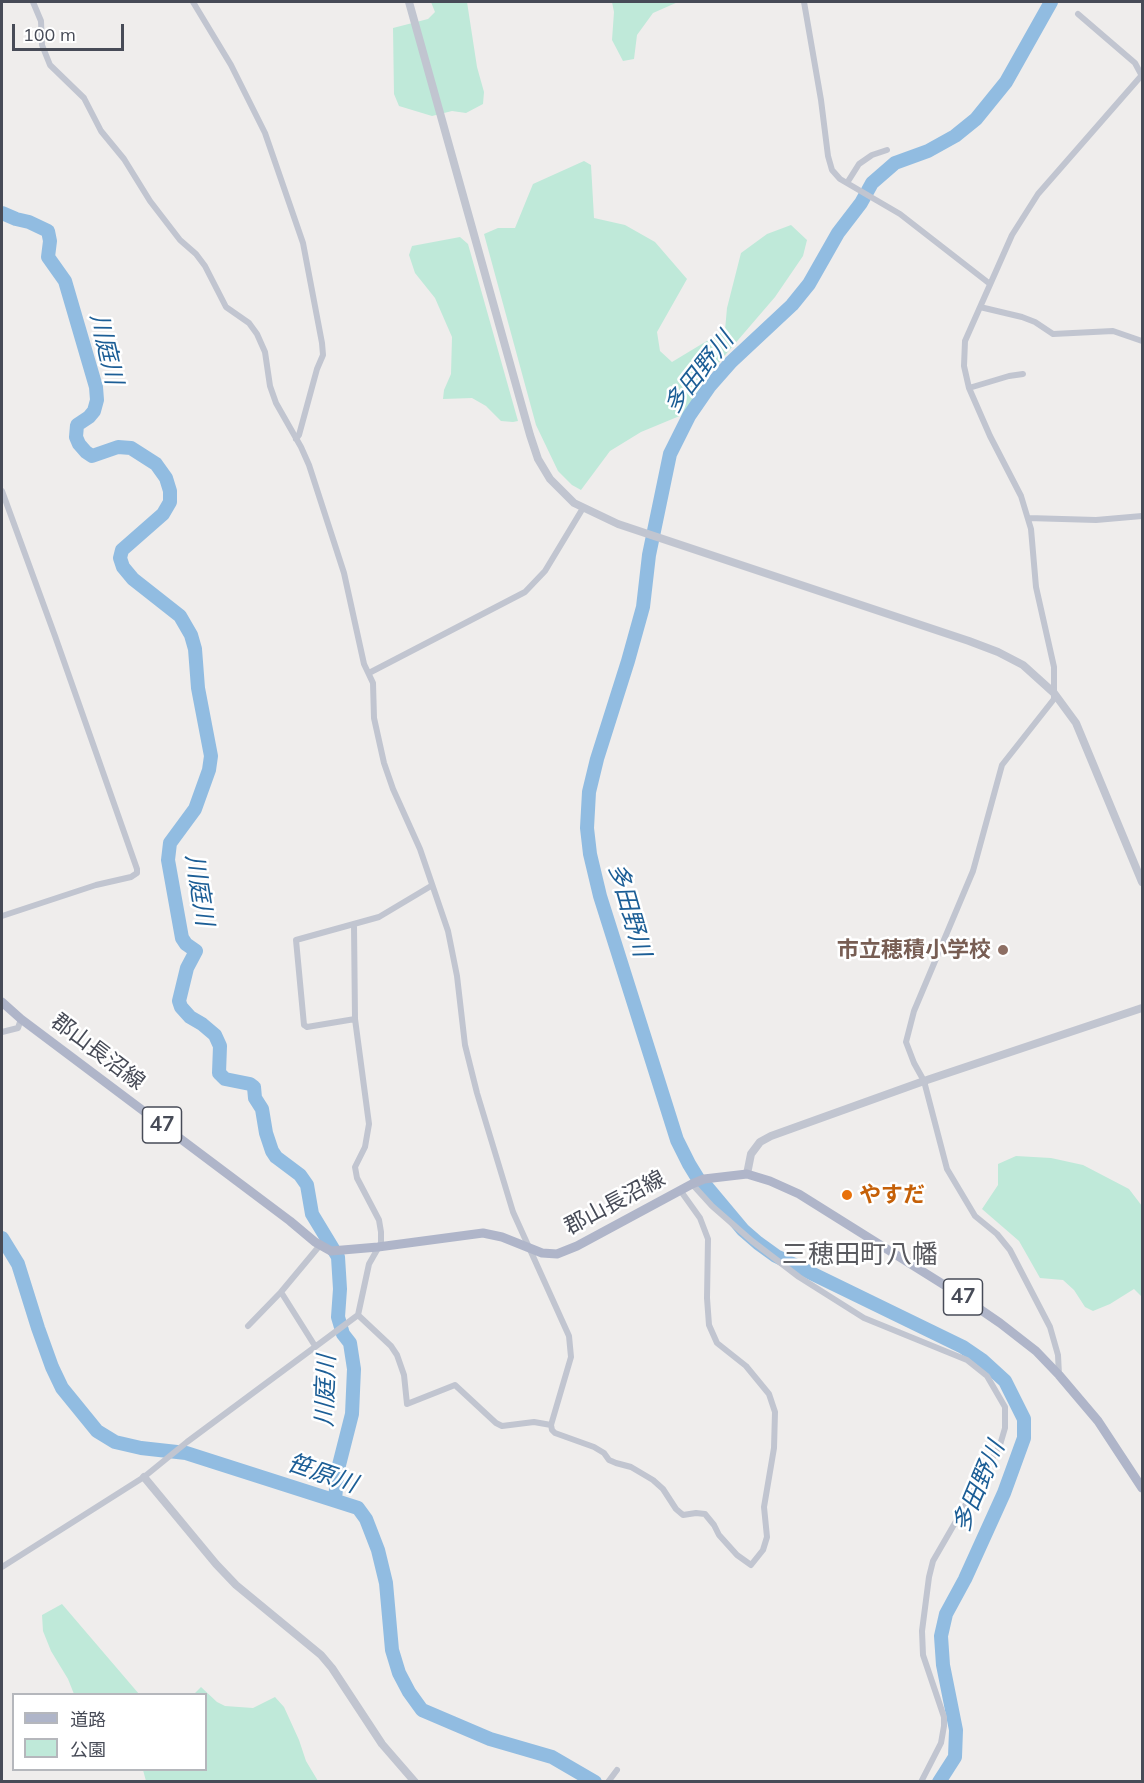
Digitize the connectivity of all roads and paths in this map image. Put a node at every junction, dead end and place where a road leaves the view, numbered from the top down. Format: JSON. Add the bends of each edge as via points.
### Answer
{"nodes":[{"id":1,"x":33,"y":2,"type":"edge"},
{"id":2,"x":193,"y":2,"type":"edge"},
{"id":3,"x":409,"y":2,"type":"edge"},
{"id":4,"x":804,"y":2,"type":"edge"},
{"id":5,"x":1078,"y":14,"type":"dead end"},
{"id":6,"x":1142,"y":75,"type":"edge"},
{"id":7,"x":887,"y":150,"type":"dead end"},
{"id":8,"x":849,"y":184,"type":"junction"},
{"id":9,"x":990,"y":284,"type":"junction"},
{"id":10,"x":980,"y":307,"type":"junction"},
{"id":11,"x":1143,"y":341,"type":"edge"},
{"id":12,"x":1023,"y":374,"type":"dead end"},
{"id":13,"x":969,"y":388,"type":"junction"},
{"id":14,"x":296,"y":439,"type":"junction"},
{"id":15,"x":2,"y":491,"type":"edge"},
{"id":16,"x":583,"y":508,"type":"junction"},
{"id":17,"x":1143,"y":516,"type":"edge"},
{"id":18,"x":1028,"y":518,"type":"junction"},
{"id":19,"x":369,"y":673,"type":"junction"},
{"id":20,"x":1054,"y":693,"type":"junction"},
{"id":21,"x":1143,"y":882,"type":"edge"},
{"id":22,"x":431,"y":886,"type":"junction"},
{"id":23,"x":2,"y":916,"type":"edge"},
{"id":24,"x":354,"y":925,"type":"junction"},
{"id":25,"x":2,"y":1002,"type":"edge"},
{"id":26,"x":1143,"y":1008,"type":"edge"},
{"id":27,"x":21,"y":1019,"type":"junction"},
{"id":28,"x":355,"y":1019,"type":"junction"},
{"id":29,"x":2,"y":1032,"type":"edge"},
{"id":30,"x":924,"y":1081,"type":"junction"},
{"id":31,"x":747,"y":1174,"type":"junction"},
{"id":32,"x":692,"y":1184,"type":"junction"},
{"id":33,"x":680,"y":1190,"type":"junction"},
{"id":34,"x":322,"y":1244,"type":"junction"},
{"id":35,"x":378,"y":1247,"type":"junction"},
{"id":36,"x":528,"y":1248,"type":"junction"},
{"id":37,"x":281,"y":1292,"type":"junction"},
{"id":38,"x":358,"y":1315,"type":"junction"},
{"id":39,"x":248,"y":1326,"type":"dead end"},
{"id":40,"x":315,"y":1346,"type":"junction"},
{"id":41,"x":1059,"y":1375,"type":"junction"},
{"id":42,"x":551,"y":1425,"type":"junction"},
{"id":43,"x":144,"y":1477,"type":"junction"},
{"id":44,"x":1143,"y":1488,"type":"edge"},
{"id":45,"x":2,"y":1567,"type":"edge"},
{"id":46,"x":617,"y":1770,"type":"dead end"},
{"id":47,"x":415,"y":1782,"type":"edge"},
{"id":48,"x":608,"y":1782,"type":"edge"},
{"id":49,"x":921,"y":1782,"type":"edge"}],
"edges":[{"from":1,"to":14,"type":"street","via":[[50,65],[84,98],[101,131],[150,201],[196,254],[226,307],[249,323],[257,334],[276,403]]},
{"from":2,"to":14,"type":"street","via":[[265,133],[303,243],[323,355]]},
{"from":3,"to":16,"type":"street","via":[[534,448],[550,479]]},
{"from":4,"to":8,"type":"street","via":[[828,156],[836,176]]},
{"from":5,"to":6,"type":"street","via":[[1135,63]]},
{"from":6,"to":9,"type":"street","via":[[1038,194],[1012,236]]},
{"from":7,"to":8,"type":"street","via":[[859,164]]},
{"from":8,"to":9,"type":"street","via":[[900,214]]},
{"from":9,"to":10,"type":"street"},
{"from":10,"to":11,"type":"street","via":[[1035,321],[1053,334],[1113,331]]},
{"from":10,"to":13,"type":"street","via":[[964,346]]},
{"from":12,"to":13,"type":"street"},
{"from":13,"to":18,"type":"street","via":[[1019,490]]},
{"from":14,"to":19,"type":"street","via":[[328,521]]},
{"from":15,"to":23,"type":"street","via":[[137,873]]},
{"from":16,"to":19,"type":"street","via":[[545,571],[525,592]]},
{"from":16,"to":20,"type":"street","via":[[639,532],[998,652],[1030,670]]},
{"from":17,"to":18,"type":"street","via":[[1096,520]]},
{"from":18,"to":20,"type":"street","via":[[1036,587],[1054,667]]},
{"from":19,"to":22,"type":"street","via":[[384,763]]},
{"from":20,"to":21,"type":"street","via":[[1081,732]]},
{"from":20,"to":30,"type":"street","via":[[1052,704],[1002,765],[973,871],[909,1026],[907,1048]]},
{"from":22,"to":24,"type":"street","via":[[379,917]]},
{"from":22,"to":36,"type":"street","via":[[452,948],[468,1061],[513,1212]]},
{"from":24,"to":28,"type":"street"},
{"from":24,"to":28,"type":"street","via":[[296,940],[304,1025]]},
{"from":25,"to":27,"type":"main road","name":"郡山長沼線","number":"47"},
{"from":26,"to":30,"type":"street"},
{"from":27,"to":29,"type":"street","via":[[18,1028]]},
{"from":27,"to":34,"type":"main road","name":"郡山長沼線","number":"47"},
{"from":28,"to":35,"type":"street","via":[[369,1124],[365,1147],[355,1167],[381,1226]]},
{"from":30,"to":31,"type":"street","via":[[760,1142],[751,1154]]},
{"from":30,"to":41,"type":"street","via":[[947,1170],[975,1216],[1010,1250],[1050,1328],[1059,1355]]},
{"from":31,"to":32,"type":"main road","name":"郡山長沼線","number":"47"},
{"from":31,"to":41,"type":"main road","name":"郡山長沼線","number":"47","via":[[799,1194],[949,1287],[1036,1351]]},
{"from":32,"to":33,"type":"main road","name":"郡山長沼線","number":"47"},
{"from":32,"to":49,"type":"street","via":[[752,1241],[799,1277],[864,1318],[967,1360],[987,1376],[1005,1407],[1000,1445],[933,1561],[929,1577],[923,1655],[944,1726],[941,1743]]},
{"from":33,"to":36,"type":"main road","name":"郡山長沼線","number":"47","via":[[557,1254]]},
{"from":33,"to":42,"type":"street","via":[[700,1218],[708,1239],[707,1298],[710,1325],[717,1342],[746,1366],[769,1394],[775,1412],[774,1448],[764,1507],[767,1537],[760,1555],[751,1565],[746,1562],[705,1514],[683,1515],[653,1480],[609,1460],[594,1447],[555,1433]]},
{"from":34,"to":35,"type":"main road","name":"郡山長沼線","number":"47","via":[[331,1251]]},
{"from":34,"to":37,"type":"street"},
{"from":35,"to":36,"type":"main road","name":"郡山長沼線","number":"47","via":[[483,1233]]},
{"from":35,"to":38,"type":"street","via":[[369,1264]]},
{"from":36,"to":42,"type":"street","via":[[571,1346]]},
{"from":37,"to":39,"type":"street"},
{"from":37,"to":40,"type":"street"},
{"from":38,"to":40,"type":"street"},
{"from":38,"to":42,"type":"street","via":[[397,1355],[407,1404],[455,1385],[502,1426],[534,1422]]},
{"from":40,"to":43,"type":"street"},
{"from":41,"to":44,"type":"main road","name":"郡山長沼線","number":"47","via":[[1098,1421]]},
{"from":43,"to":45,"type":"street"},
{"from":43,"to":47,"type":"street","via":[[236,1585],[321,1655],[382,1744]]},
{"from":46,"to":48,"type":"street"}]}
